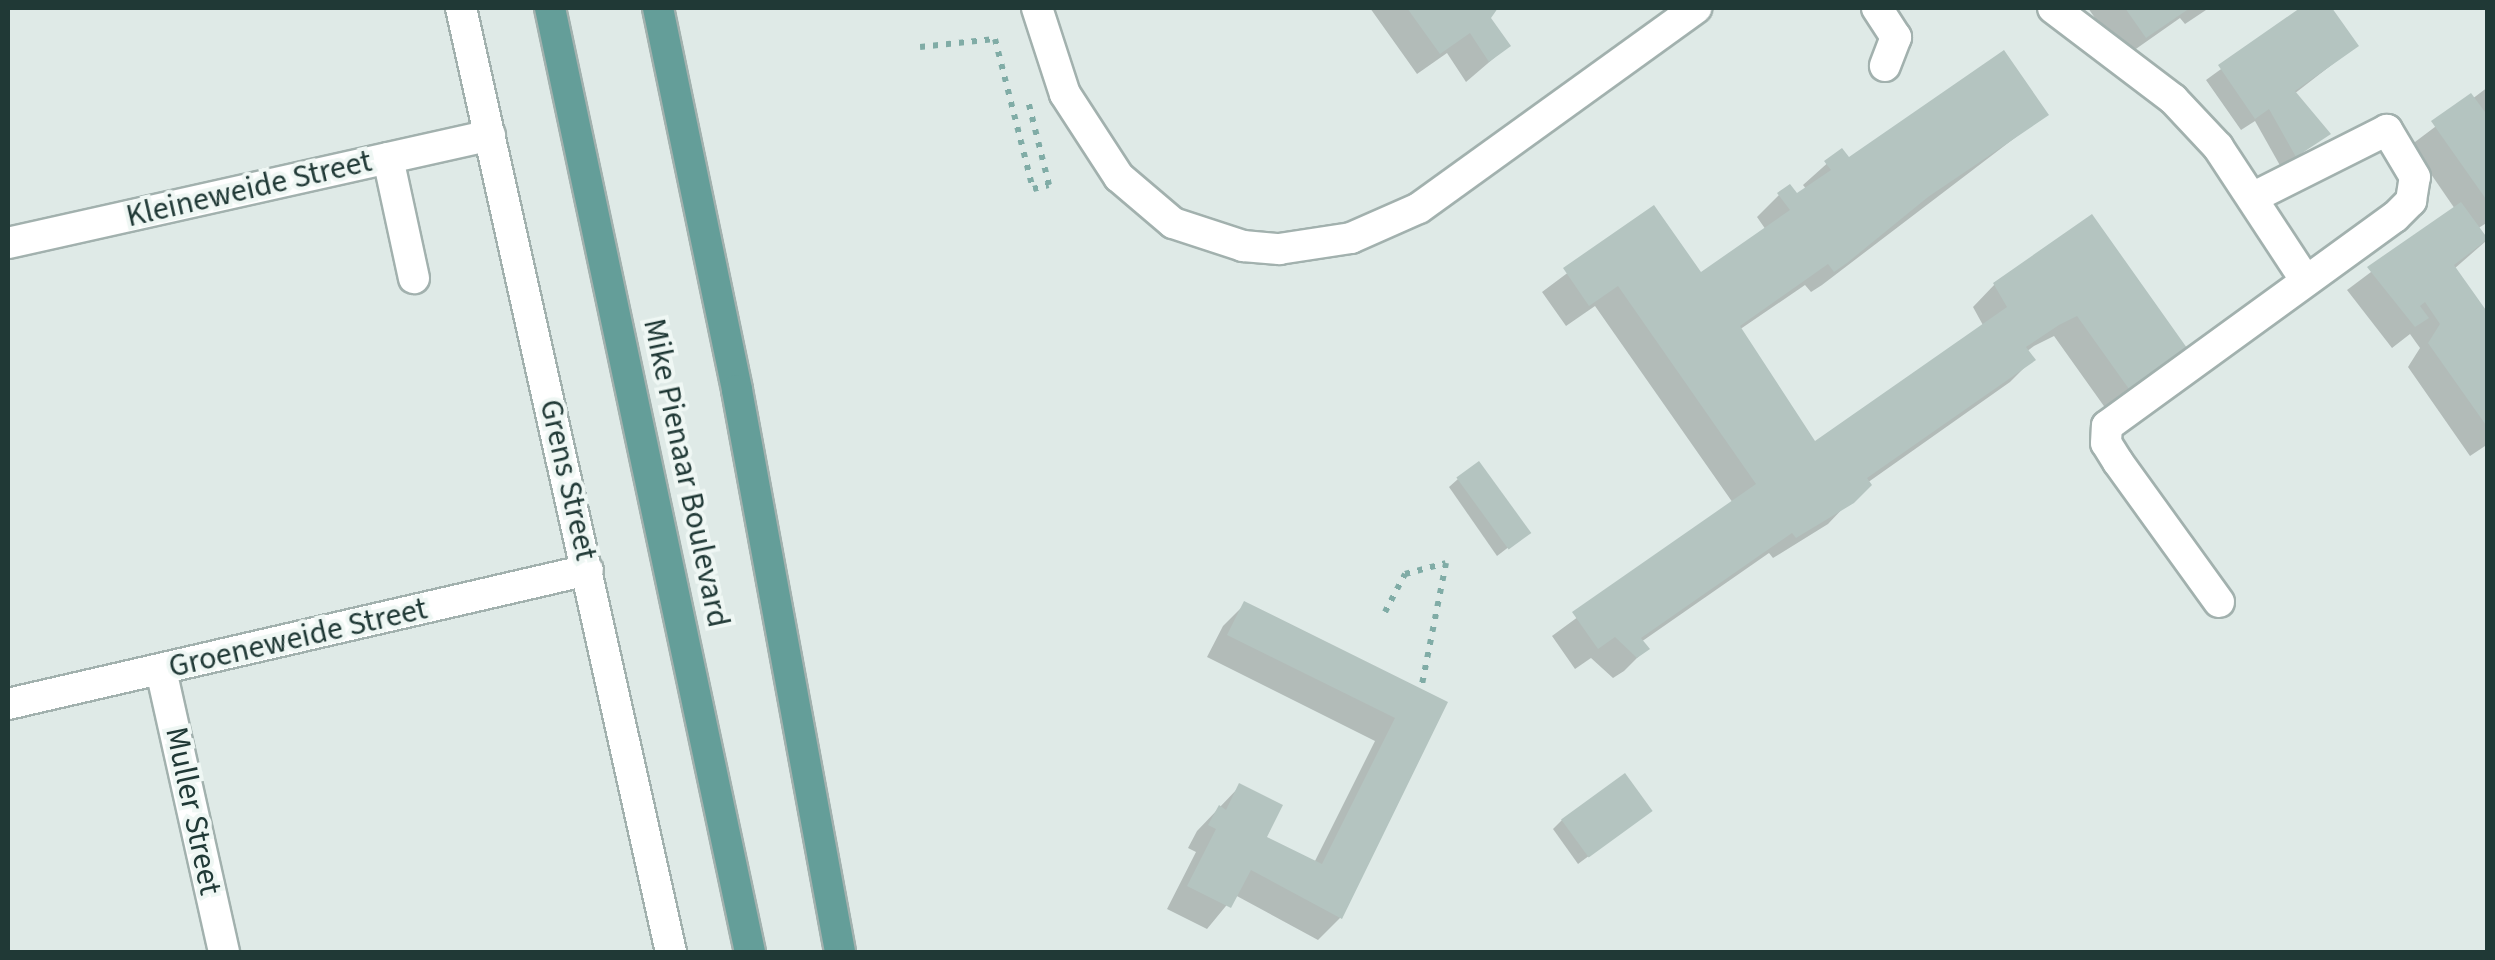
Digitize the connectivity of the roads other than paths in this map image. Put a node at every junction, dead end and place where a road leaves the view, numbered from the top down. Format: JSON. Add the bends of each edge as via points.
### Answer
{"nodes":[{"id":1,"x":462,"y":8,"type":"edge"},
{"id":2,"x":550,"y":8,"type":"edge"},
{"id":3,"x":658,"y":8,"type":"edge"},
{"id":4,"x":1038,"y":8,"type":"edge"},
{"id":5,"x":1696,"y":8,"type":"edge"},
{"id":6,"x":2053,"y":8,"type":"edge"},
{"id":7,"x":1887,"y":10,"type":"edge"},
{"id":8,"x":1885,"y":66,"type":"dead end"},
{"id":9,"x":490,"y":135,"type":"junction"},
{"id":10,"x":388,"y":158,"type":"junction"},
{"id":11,"x":2252,"y":198,"type":"junction"},
{"id":12,"x":8,"y":243,"type":"edge"},
{"id":13,"x":414,"y":278,"type":"dead end"},
{"id":14,"x":2306,"y":281,"type":"junction"},
{"id":15,"x":588,"y":570,"type":"junction"},
{"id":16,"x":2219,"y":602,"type":"dead end"},
{"id":17,"x":161,"y":670,"type":"junction"},
{"id":18,"x":8,"y":704,"type":"edge"},
{"id":19,"x":224,"y":952,"type":"edge"},
{"id":20,"x":670,"y":952,"type":"edge"},
{"id":21,"x":750,"y":952,"type":"edge"},
{"id":22,"x":840,"y":952,"type":"edge"}],
"edges":[{"from":1,"to":9,"type":"street","name":"Grens Street"},
{"from":2,"to":21,"type":"main road","name":"Mike Pienaar Boulevard"},
{"from":3,"to":22,"type":"main road","name":"Mike Pienaar Boulevard","via":[[737,390]]},
{"from":4,"to":5,"type":"street","via":[[1065,94],[1119,177],[1174,224],[1243,246],[1279,249],[1351,238],[1419,208]]},
{"from":6,"to":11,"type":"street","via":[[2173,99],[2218,147]]},
{"from":7,"to":8,"type":"street","via":[[1896,44]]},
{"from":9,"to":10,"type":"street","name":"Kleineweide Street"},
{"from":9,"to":15,"type":"street","name":"Grens Street"},
{"from":10,"to":12,"type":"street","name":"Kleineweide Street"},
{"from":10,"to":13,"type":"street"},
{"from":11,"to":14,"type":"street"},
{"from":11,"to":14,"type":"street","via":[[2387,130],[2408,159],[2415,184],[2406,208]]},
{"from":14,"to":16,"type":"street","via":[[2111,420],[2105,432],[2118,462]]},
{"from":15,"to":17,"type":"street","name":"Groeneweide Street"},
{"from":15,"to":20,"type":"street","name":"Grens Street"},
{"from":17,"to":18,"type":"street","name":"Groeneweide Street"},
{"from":17,"to":19,"type":"street","name":"Muller Street"}]}
